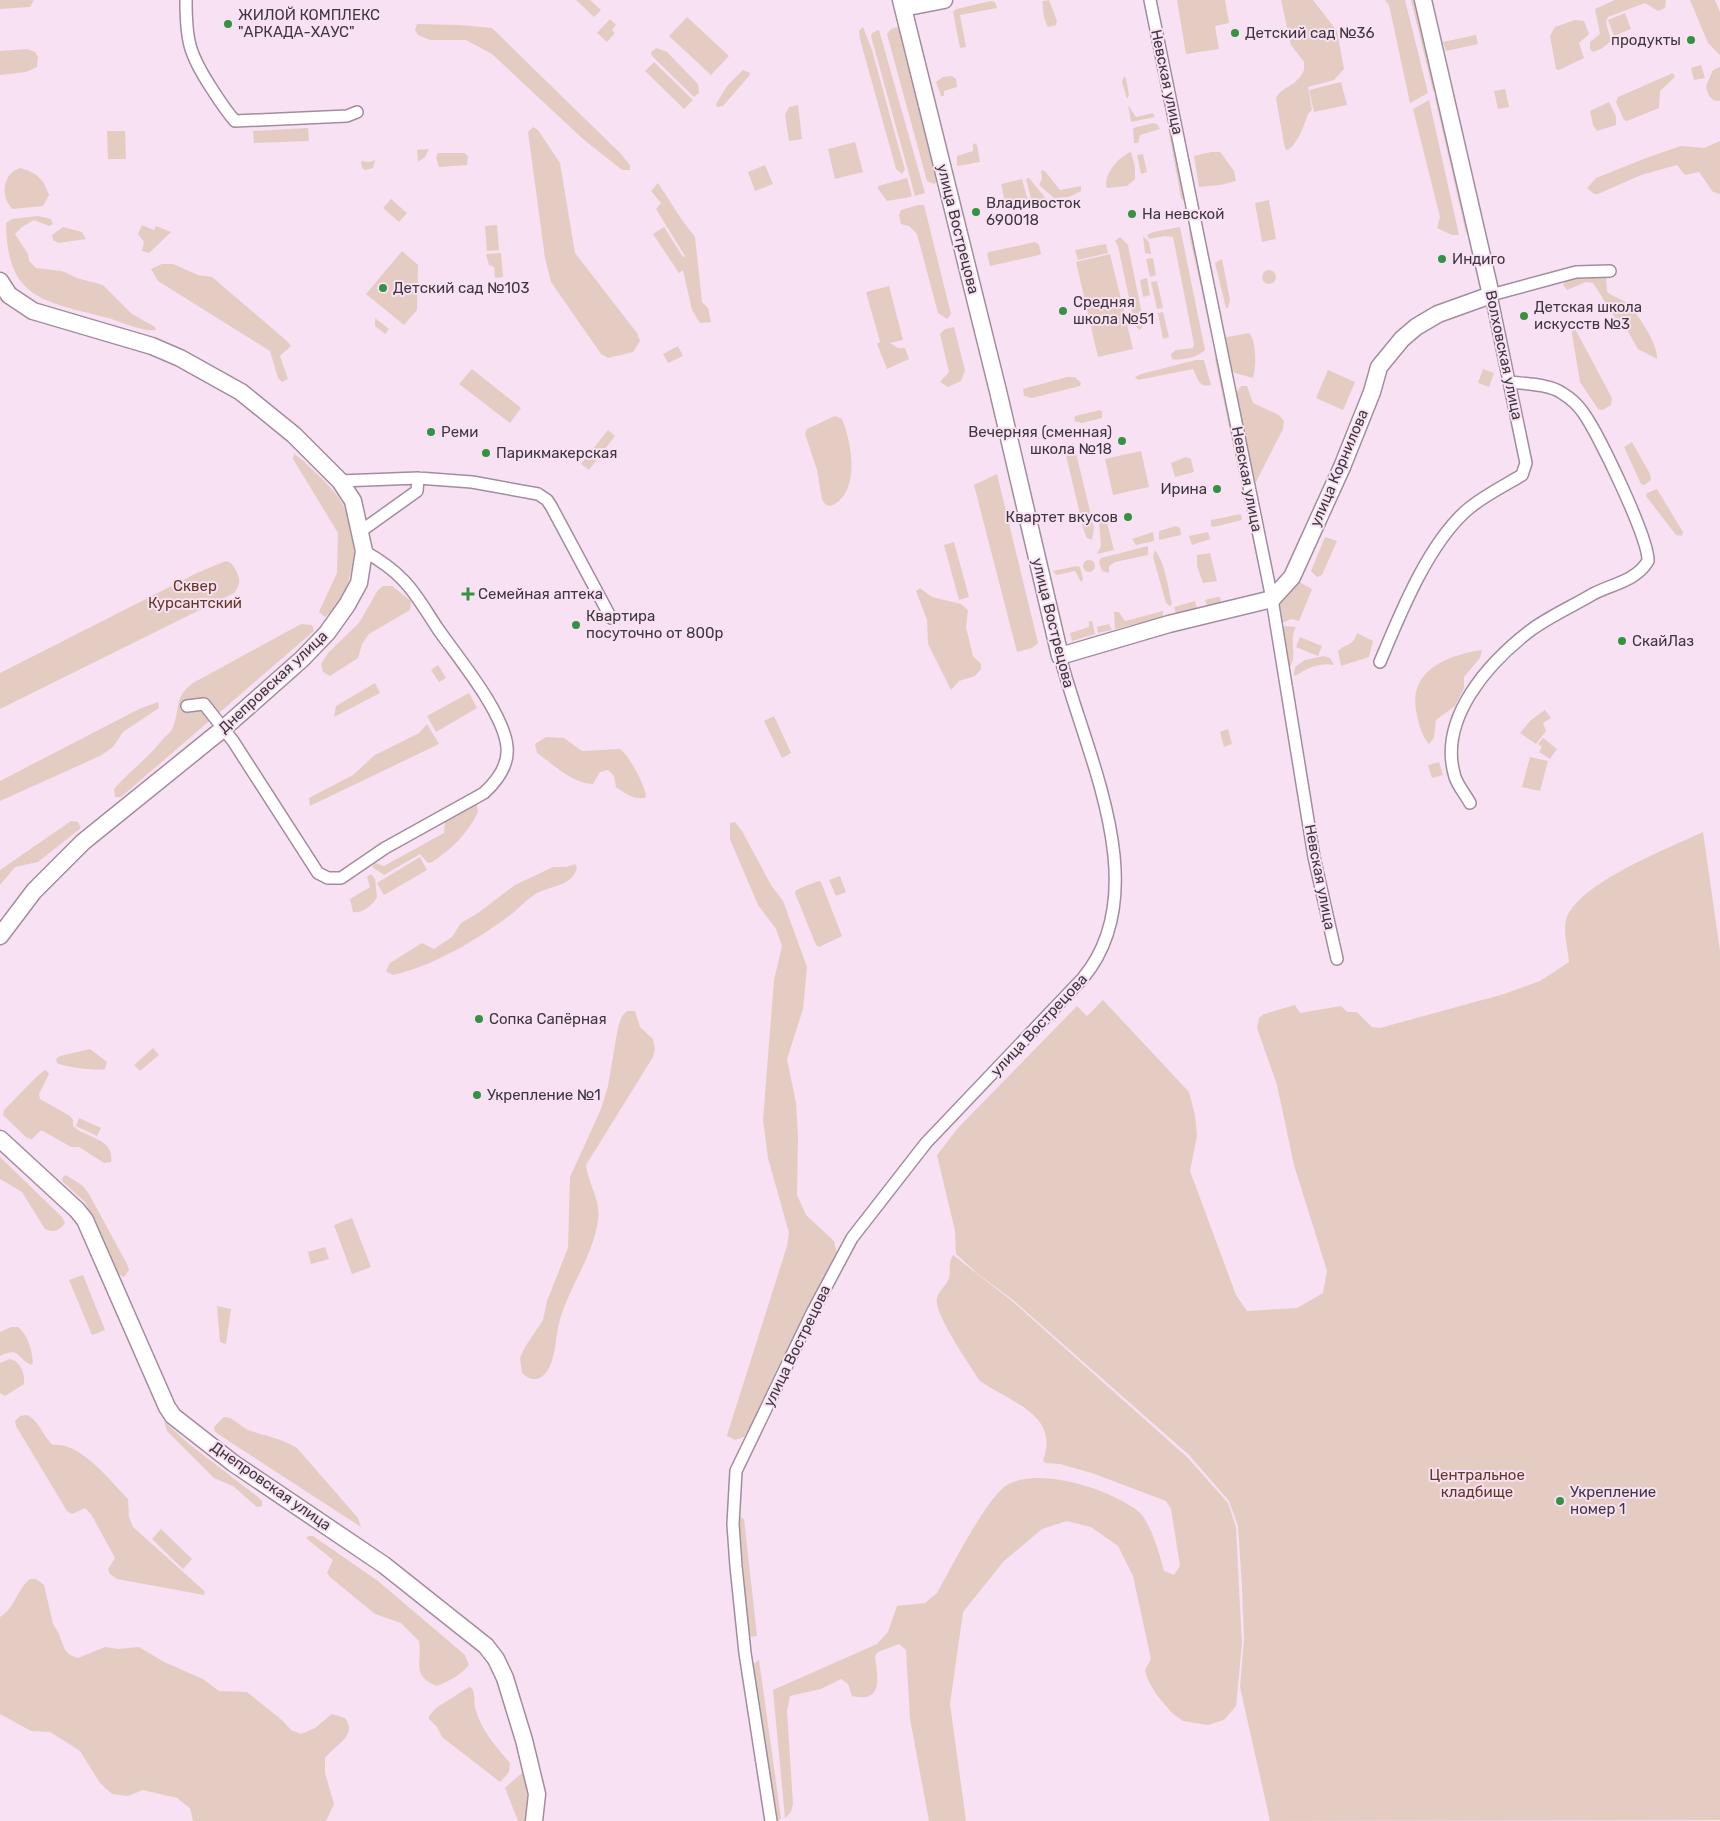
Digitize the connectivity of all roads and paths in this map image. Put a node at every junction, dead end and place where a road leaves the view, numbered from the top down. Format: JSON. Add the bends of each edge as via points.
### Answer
{"nodes":[{"id":1,"x":186,"y":0,"type":"edge"},
{"id":2,"x":944,"y":0,"type":"edge"},
{"id":3,"x":1150,"y":0,"type":"edge"},
{"id":4,"x":1424,"y":0,"type":"edge"},
{"id":5,"x":902,"y":4,"type":"edge"},
{"id":6,"x":356,"y":112,"type":"dead end"},
{"id":7,"x":1610,"y":271,"type":"dead end"},
{"id":8,"x":0,"y":281,"type":"edge"},
{"id":9,"x":1491,"y":295,"type":"junction"},
{"id":10,"x":1510,"y":382,"type":"junction"},
{"id":11,"x":418,"y":478,"type":"junction"},
{"id":12,"x":340,"y":481,"type":"junction"},
{"id":13,"x":361,"y":531,"type":"junction"},
{"id":14,"x":364,"y":551,"type":"junction"},
{"id":15,"x":1272,"y":599,"type":"junction"},
{"id":16,"x":611,"y":618,"type":"dead end"},
{"id":17,"x":1060,"y":656,"type":"junction"},
{"id":18,"x":1380,"y":662,"type":"dead end"},
{"id":19,"x":187,"y":706,"type":"dead end"},
{"id":20,"x":224,"y":728,"type":"junction"},
{"id":21,"x":1470,"y":803,"type":"dead end"},
{"id":22,"x":0,"y":936,"type":"edge"},
{"id":23,"x":1337,"y":959,"type":"dead end"},
{"id":24,"x":0,"y":1139,"type":"edge"},
{"id":25,"x":534,"y":1821,"type":"edge"},
{"id":26,"x":771,"y":1821,"type":"edge"}],
"edges":[{"from":1,"to":6,"type":"street","via":[[186,30],[191,55],[235,121],[347,116]]},
{"from":2,"to":5,"type":"main road"},
{"from":3,"to":15,"type":"street","name":"Невская улица"},
{"from":4,"to":9,"type":"main road","name":"Волховская улица"},
{"from":5,"to":17,"type":"main road","name":"улица Вострецова"},
{"from":7,"to":9,"type":"street","name":"улица Корнилова","via":[[1576,272]]},
{"from":8,"to":12,"type":"main road","name":"Днепровская улица","via":[[9,295],[34,311],[152,346],[241,392],[294,435]]},
{"from":9,"to":10,"type":"street","name":"Волховская улица"},
{"from":9,"to":15,"type":"main road","name":"улица Корнилова","via":[[1438,314],[1416,327],[1379,367],[1342,467],[1292,577]]},
{"from":10,"to":18,"type":"street","name":"Волховская улица","via":[[1526,463],[1524,472],[1467,509],[1442,536],[1398,619]]},
{"from":10,"to":21,"type":"street","via":[[1561,392],[1581,410],[1600,441],[1631,509],[1648,561],[1630,578],[1597,592],[1532,630],[1501,656],[1474,690],[1457,718],[1452,748],[1454,775]]},
{"from":11,"to":12,"type":"street"},
{"from":11,"to":13,"type":"street","via":[[419,485],[412,495]]},
{"from":11,"to":16,"type":"street","via":[[484,484],[543,496]]},
{"from":12,"to":13,"type":"main road","name":"Днепровская улица","via":[[353,501]]},
{"from":13,"to":14,"type":"main road","name":"Днепровская улица"},
{"from":14,"to":20,"type":"main road","name":"Днепровская улица","via":[[359,583],[327,633]]},
{"from":14,"to":20,"type":"street","via":[[394,570],[417,598],[490,705],[506,739],[507,749],[503,770],[493,785],[384,848],[341,878],[328,878],[318,873]]},
{"from":15,"to":17,"type":"main road","via":[[1169,624]]},
{"from":15,"to":23,"type":"street","name":"Невская улица","via":[[1314,857]]},
{"from":17,"to":26,"type":"street","name":"улица Вострецова","via":[[1110,826],[1115,893],[1111,921],[1103,942],[1083,978],[926,1143],[852,1238],[736,1471],[736,1566],[745,1653]]},
{"from":19,"to":20,"type":"street","via":[[204,704]]},
{"from":20,"to":22,"type":"main road","name":"Днепровская улица","via":[[83,842],[34,891]]},
{"from":24,"to":25,"type":"main road","name":"Днепровская улица","via":[[85,1220],[133,1335],[173,1416],[233,1463],[384,1565],[467,1631],[496,1659],[505,1678],[537,1794]]}]}
